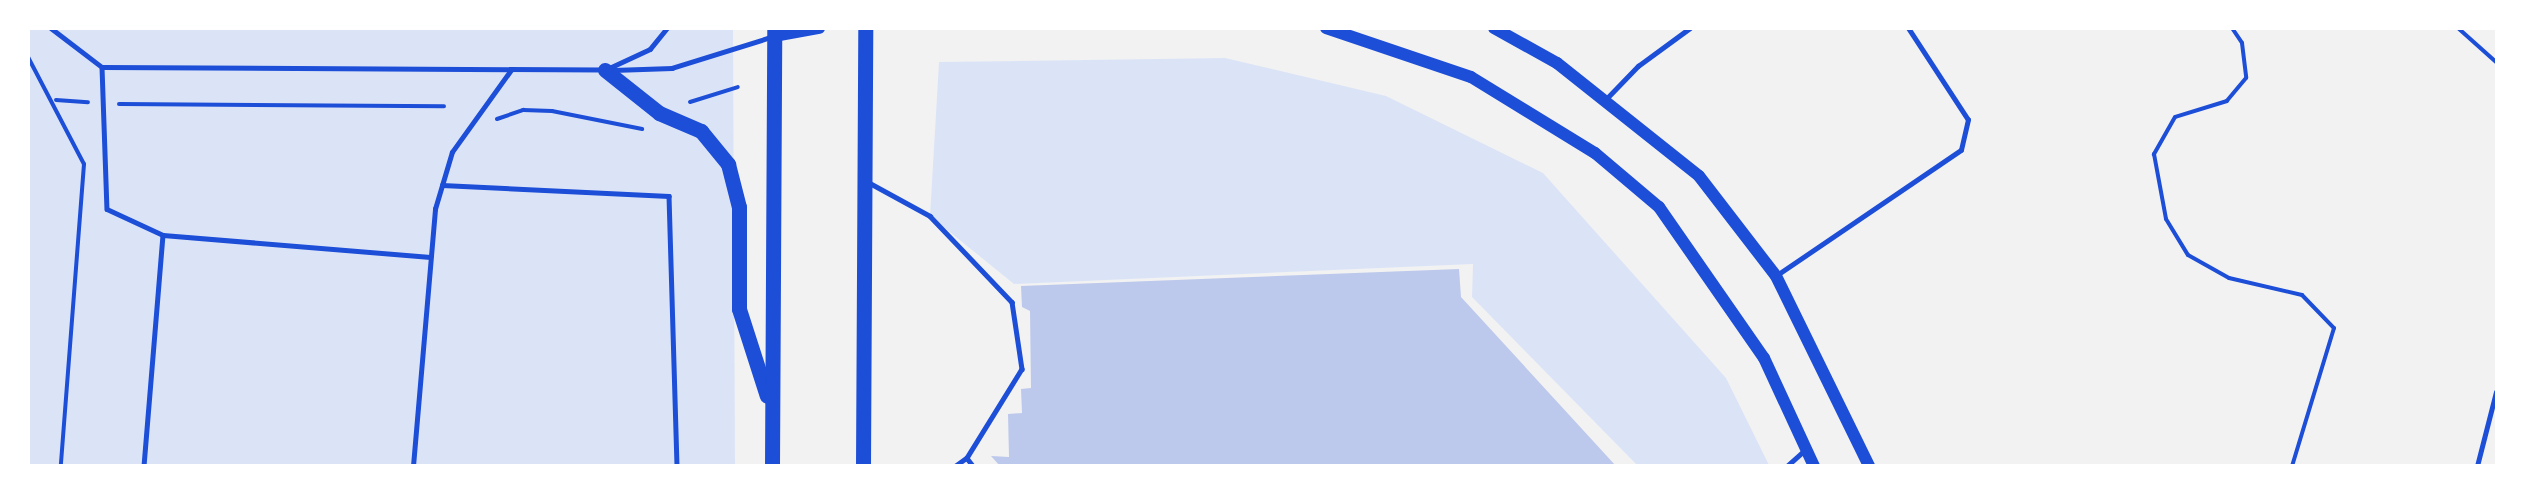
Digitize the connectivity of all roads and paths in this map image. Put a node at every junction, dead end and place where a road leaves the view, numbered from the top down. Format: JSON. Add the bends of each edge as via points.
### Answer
{"nodes":[{"id":1,"x":51,"y":28,"type":"edge"},
{"id":2,"x":666,"y":28,"type":"edge"},
{"id":3,"x":819,"y":28,"type":"edge"},
{"id":4,"x":865,"y":28,"type":"edge"},
{"id":5,"x":1326,"y":28,"type":"edge"},
{"id":6,"x":1494,"y":28,"type":"edge"},
{"id":7,"x":1690,"y":28,"type":"edge"},
{"id":8,"x":1908,"y":28,"type":"edge"},
{"id":9,"x":2232,"y":28,"type":"edge"},
{"id":10,"x":2458,"y":28,"type":"edge"},
{"id":11,"x":774,"y":32,"type":"edge"},
{"id":12,"x":28,"y":57,"type":"edge"},
{"id":13,"x":2496,"y":62,"type":"edge"},
{"id":14,"x":102,"y":67,"type":"junction"},
{"id":15,"x":511,"y":70,"type":"junction"},
{"id":16,"x":605,"y":70,"type":"junction"},
{"id":17,"x":738,"y":87,"type":"dead end"},
{"id":18,"x":1606,"y":99,"type":"junction"},
{"id":19,"x":56,"y":100,"type":"junction"},
{"id":20,"x":103,"y":103,"type":"junction"},
{"id":21,"x":681,"y":105,"type":"dead end"},
{"id":22,"x":444,"y":106,"type":"dead end"},
{"id":23,"x":490,"y":121,"type":"dead end"},
{"id":24,"x":645,"y":130,"type":"dead end"},
{"id":25,"x":863,"y":179,"type":"junction"},
{"id":26,"x":442,"y":185,"type":"junction"},
{"id":27,"x":163,"y":235,"type":"junction"},
{"id":28,"x":430,"y":257,"type":"junction"},
{"id":29,"x":1776,"y":276,"type":"junction"},
{"id":30,"x":2496,"y":393,"type":"edge"},
{"id":31,"x":772,"y":411,"type":"junction"},
{"id":32,"x":1807,"y":448,"type":"junction"},
{"id":33,"x":967,"y":458,"type":"junction"},
{"id":34,"x":61,"y":465,"type":"edge"},
{"id":35,"x":144,"y":465,"type":"edge"},
{"id":36,"x":413,"y":465,"type":"edge"},
{"id":37,"x":677,"y":465,"type":"edge"},
{"id":38,"x":772,"y":465,"type":"edge"},
{"id":39,"x":863,"y":465,"type":"edge"},
{"id":40,"x":956,"y":465,"type":"edge"},
{"id":41,"x":973,"y":465,"type":"edge"},
{"id":42,"x":1787,"y":465,"type":"edge"},
{"id":43,"x":1814,"y":465,"type":"edge"},
{"id":44,"x":1869,"y":465,"type":"edge"},
{"id":45,"x":2292,"y":465,"type":"edge"},
{"id":46,"x":2477,"y":465,"type":"edge"}],
"edges":[{"from":1,"to":14,"type":"lane"},
{"from":2,"to":16,"type":"lane","via":[[650,50]]},
{"from":3,"to":11,"type":"main road"},
{"from":4,"to":25,"type":"main road"},
{"from":5,"to":32,"type":"main road","via":[[1471,77],[1613,167],[1659,207],[1693,250],[1764,358]]},
{"from":6,"to":18,"type":"main road"},
{"from":7,"to":18,"type":"lane","via":[[1638,66]]},
{"from":8,"to":29,"type":"lane","via":[[1968,120],[1960,150]]},
{"from":9,"to":45,"type":"path","via":[[2242,43],[2246,78],[2227,101],[2175,117],[2154,154],[2166,219],[2188,255],[2229,278],[2302,295],[2334,328]]},
{"from":10,"to":13,"type":"path"},
{"from":11,"to":16,"type":"lane","via":[[672,68]]},
{"from":11,"to":31,"type":"main road"},
{"from":12,"to":19,"type":"path"},
{"from":14,"to":15,"type":"lane"},
{"from":14,"to":20,"type":"lane"},
{"from":15,"to":16,"type":"lane"},
{"from":15,"to":26,"type":"lane","via":[[452,152]]},
{"from":16,"to":31,"type":"main road","via":[[659,113],[701,131],[728,164],[739,207],[739,309]]},
{"from":17,"to":21,"type":"path"},
{"from":18,"to":29,"type":"main road","via":[[1699,176]]},
{"from":19,"to":20,"type":"path"},
{"from":19,"to":34,"type":"path","via":[[84,164]]},
{"from":20,"to":22,"type":"path","via":[[201,108]]},
{"from":20,"to":27,"type":"lane","via":[[107,208]]},
{"from":23,"to":24,"type":"path","via":[[523,110],[552,111]]},
{"from":25,"to":33,"type":"lane","via":[[930,216],[1012,302],[1022,369]]},
{"from":25,"to":39,"type":"main road"},
{"from":26,"to":28,"type":"lane"},
{"from":26,"to":37,"type":"lane","via":[[669,196]]},
{"from":27,"to":28,"type":"lane"},
{"from":27,"to":35,"type":"lane"},
{"from":28,"to":36,"type":"lane"},
{"from":29,"to":44,"type":"main road"},
{"from":30,"to":46,"type":"lane"},
{"from":31,"to":38,"type":"main road"},
{"from":32,"to":42,"type":"lane"},
{"from":32,"to":43,"type":"main road"},
{"from":33,"to":40,"type":"lane"},
{"from":33,"to":41,"type":"lane"}]}
